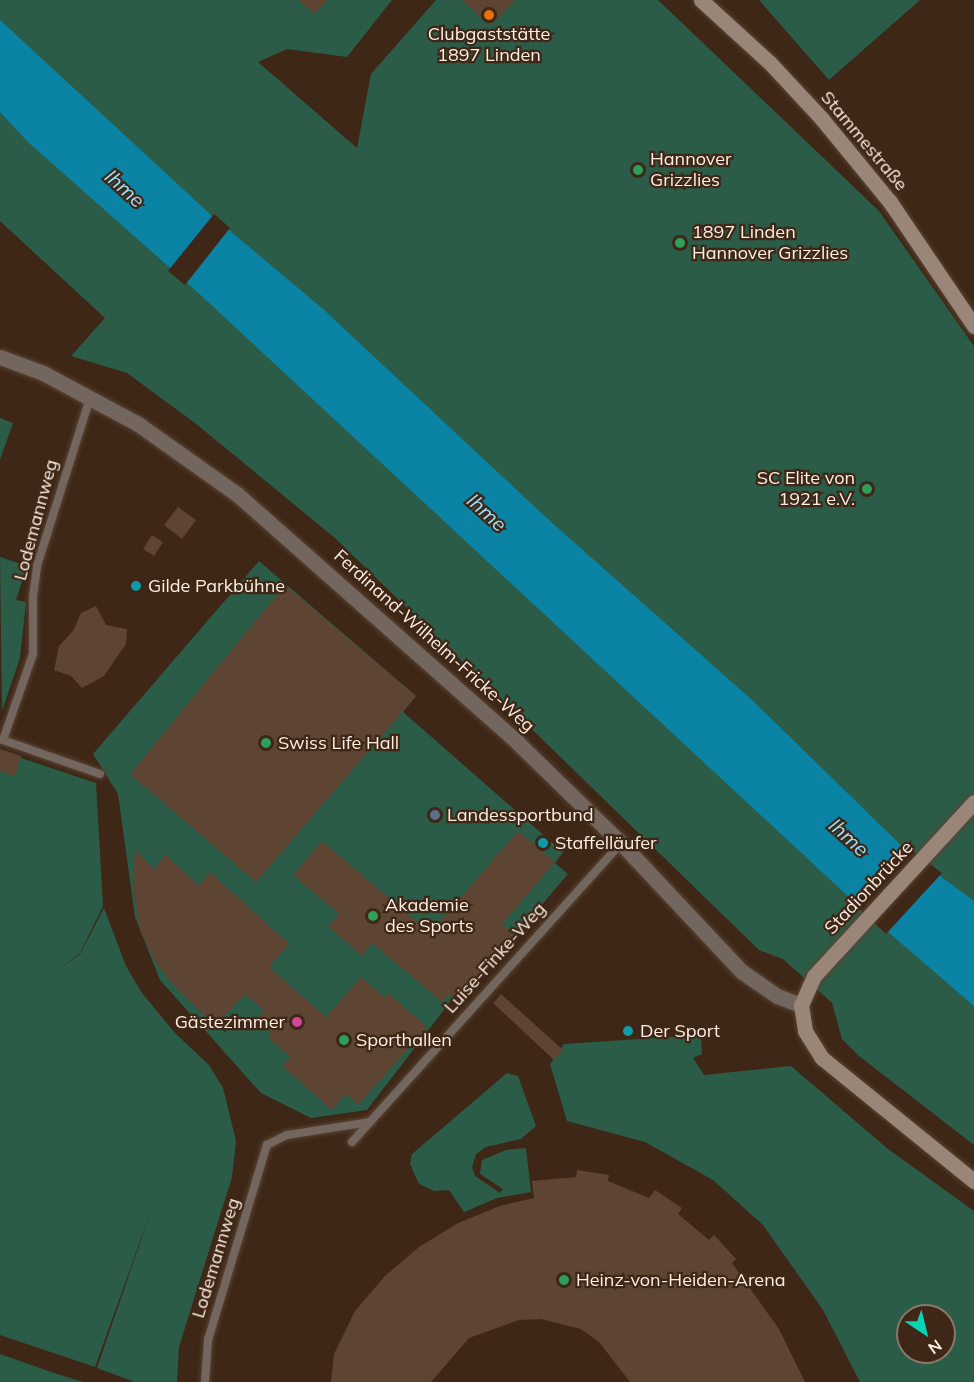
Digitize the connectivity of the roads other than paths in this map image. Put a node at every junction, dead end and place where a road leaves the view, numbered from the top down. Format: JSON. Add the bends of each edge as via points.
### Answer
{"nodes":[{"id":1,"x":701,"y":0,"type":"edge"},
{"id":2,"x":974,"y":326,"type":"edge"},
{"id":3,"x":0,"y":357,"type":"edge"},
{"id":4,"x":90,"y":398,"type":"junction"},
{"id":5,"x":1,"y":739,"type":"edge"},
{"id":6,"x":100,"y":774,"type":"dead end"},
{"id":7,"x":974,"y":802,"type":"edge"},
{"id":8,"x":621,"y":843,"type":"junction"},
{"id":9,"x":801,"y":1005,"type":"junction"},
{"id":10,"x":370,"y":1122,"type":"junction"},
{"id":11,"x":352,"y":1142,"type":"dead end"},
{"id":12,"x":974,"y":1181,"type":"edge"},
{"id":13,"x":205,"y":1382,"type":"edge"}],
"edges":[{"from":1,"to":2,"type":"street","name":"Stammestraße","via":[[770,63],[822,118],[890,202]]},
{"from":3,"to":4,"type":"street","name":"Ferdinand-Wilhelm-Fricke-Weg"},
{"from":4,"to":5,"type":"lane","name":"Lodemannweg","via":[[37,566],[33,654]]},
{"from":4,"to":8,"type":"street","name":"Ferdinand-Wilhelm-Fricke-Weg","via":[[196,463],[281,531],[486,713]]},
{"from":5,"to":6,"type":"lane"},
{"from":7,"to":9,"type":"street","name":"Stadionbrücke","via":[[814,976]]},
{"from":8,"to":9,"type":"street","name":"Ferdinand-Wilhelm-Fricke-Weg","via":[[741,971],[777,996]]},
{"from":8,"to":10,"type":"lane","name":"Luise-Finke-Weg"},
{"from":9,"to":12,"type":"street","via":[[805,1031],[822,1058]]},
{"from":10,"to":11,"type":"lane","name":"Luise-Finke-Weg"},
{"from":10,"to":13,"type":"lane","name":"Lodemannweg","via":[[287,1135],[267,1145],[208,1340]]}]}
